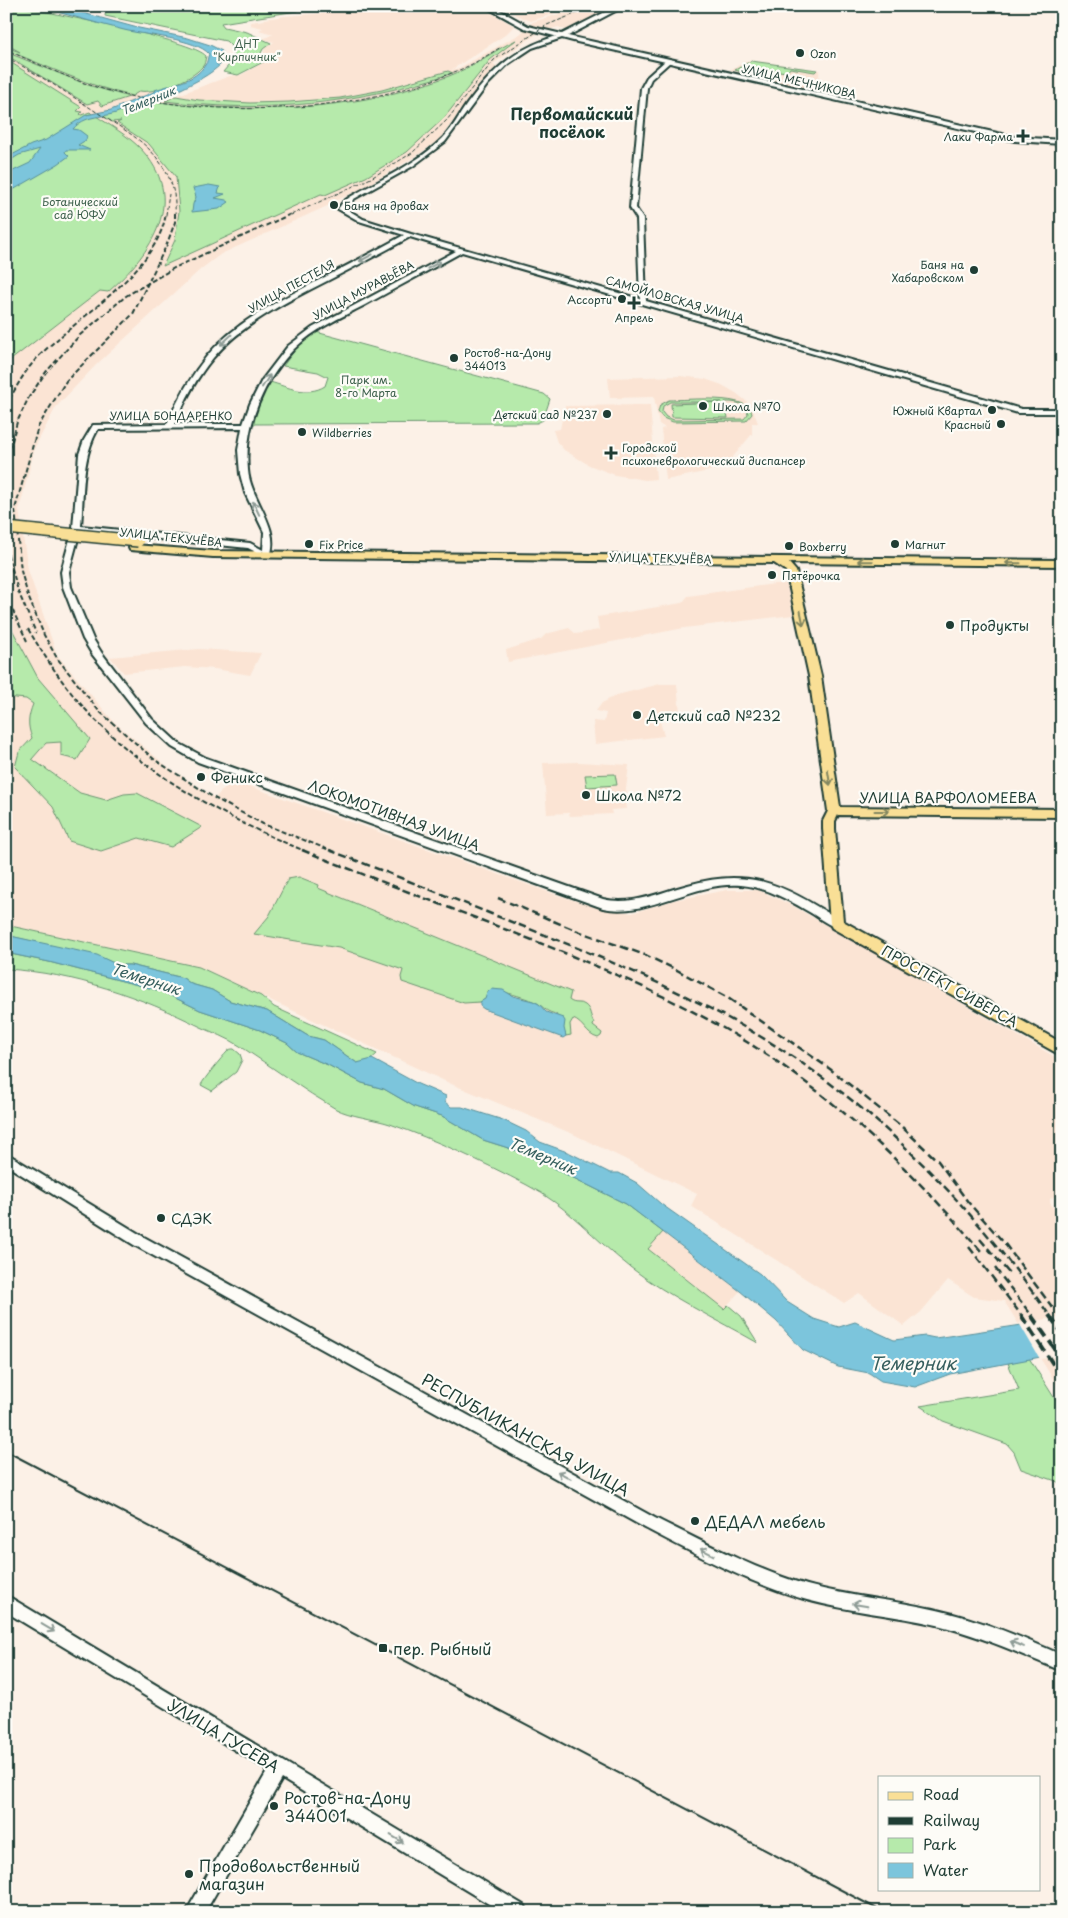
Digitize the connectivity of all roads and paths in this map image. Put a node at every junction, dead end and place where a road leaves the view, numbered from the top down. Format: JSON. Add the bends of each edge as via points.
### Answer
{"nodes":[{"id":1,"x":487,"y":6,"type":"edge"},
{"id":2,"x":622,"y":6,"type":"edge"},
{"id":3,"x":563,"y":36,"type":"junction"},
{"id":4,"x":668,"y":61,"type":"junction"},
{"id":5,"x":1062,"y":142,"type":"edge"},
{"id":6,"x":409,"y":235,"type":"junction"},
{"id":7,"x":462,"y":250,"type":"junction"},
{"id":8,"x":643,"y":301,"type":"junction"},
{"id":9,"x":1062,"y":411,"type":"edge"},
{"id":10,"x":170,"y":426,"type":"junction"},
{"id":11,"x":246,"y":426,"type":"junction"},
{"id":12,"x":96,"y":428,"type":"joint"},
{"id":13,"x":6,"y":528,"type":"edge"},
{"id":14,"x":77,"y":528,"type":"junction"},
{"id":15,"x":6,"y":535,"type":"edge"},
{"id":16,"x":136,"y":544,"type":"junction"},
{"id":17,"x":261,"y":554,"type":"junction"},
{"id":18,"x":774,"y":559,"type":"junction"},
{"id":19,"x":809,"y":560,"type":"junction"},
{"id":20,"x":1062,"y":563,"type":"edge"},
{"id":21,"x":791,"y":571,"type":"junction"},
{"id":22,"x":834,"y":811,"type":"junction"},
{"id":23,"x":1062,"y":813,"type":"edge"},
{"id":24,"x":838,"y":924,"type":"junction"},
{"id":25,"x":1062,"y":1050,"type":"edge"},
{"id":26,"x":6,"y":1158,"type":"edge"},
{"id":27,"x":6,"y":1603,"type":"edge"},
{"id":28,"x":1062,"y":1663,"type":"edge"},
{"id":29,"x":279,"y":1768,"type":"junction"},
{"id":30,"x":195,"y":1912,"type":"edge"},
{"id":31,"x":519,"y":1912,"type":"edge"}],
"edges":[{"from":1,"to":3,"type":"main road","name":"УЛИЦА МЕЧНИКОВА","via":[[521,25]]},
{"from":2,"to":3,"type":"main road"},
{"from":3,"to":4,"type":"main road","name":"УЛИЦА МЕЧНИКОВА"},
{"from":3,"to":6,"type":"street","name":"САМОЙЛОВСКАЯ УЛИЦА","via":[[515,54],[492,75],[442,142],[344,203],[341,210],[361,220]]},
{"from":4,"to":5,"type":"main road","name":"УЛИЦА МЕЧНИКОВА","via":[[1015,139]]},
{"from":4,"to":8,"type":"street","via":[[649,78],[641,109],[633,208],[640,219]]},
{"from":6,"to":7,"type":"street","name":"САМОЙЛОВСКАЯ УЛИЦА"},
{"from":6,"to":10,"type":"street","name":"УЛИЦА ПЕСТЕЛЯ","one_way":true,"via":[[261,314],[228,338],[192,380]]},
{"from":7,"to":8,"type":"street","name":"САМОЙЛОВСКАЯ УЛИЦА"},
{"from":11,"to":7,"type":"street","name":"УЛИЦА МУРАВЬЁВА","one_way":true,"via":[[265,382],[302,338]]},
{"from":8,"to":9,"type":"street","name":"САМОЙЛОВСКАЯ УЛИЦА","via":[[1021,411]]},
{"from":10,"to":11,"type":"street","name":"УЛИЦА БОНДАРЕНКО"},
{"from":10,"to":12,"type":"street","name":"УЛИЦА БОНДАРЕНКО"},
{"from":17,"to":11,"type":"street","name":"УЛИЦА МУРАВЬЁВА","one_way":true,"via":[[268,532],[244,474],[242,450]]},
{"from":12,"to":14,"type":"street","name":"ЛОКОМОТИВНАЯ УЛИЦА","via":[[83,454]]},
{"from":13,"to":16,"type":"main road","bridge":true},
{"from":14,"to":17,"type":"street","name":"УЛИЦА ТЕКУЧЁВА","via":[[250,546]]},
{"from":14,"to":24,"type":"street","name":"ЛОКОМОТИВНАЯ УЛИЦА","via":[[65,572],[67,587],[88,638],[149,721],[175,745],[202,760],[610,906],[624,906],[724,881],[741,881],[794,898]]},
{"from":15,"to":16,"type":"main road"},
{"from":16,"to":17,"type":"main road","via":[[213,554]]},
{"from":17,"to":18,"type":"main road","name":"УЛИЦА ТЕКУЧЁВА"},
{"from":18,"to":19,"type":"main road","name":"УЛИЦА ТЕКУЧЁВА"},
{"from":18,"to":21,"type":"main road"},
{"from":20,"to":19,"type":"main road","name":"УЛИЦА ТЕКУЧЁВА","one_way":true},
{"from":19,"to":21,"type":"main road","via":[[796,564]]},
{"from":21,"to":22,"type":"main road","one_way":true,"via":[[815,676]]},
{"from":22,"to":23,"type":"main road","name":"УЛИЦА ВАРФОЛОМЕЕВА","one_way":true},
{"from":22,"to":24,"type":"main road","via":[[829,829]]},
{"from":24,"to":25,"type":"main road","name":"ПРОСПЕКТ СИВЕРСА"},
{"from":28,"to":26,"type":"street","name":"РЕСПУБЛИКАНСКАЯ УЛИЦА","one_way":true,"via":[[955,1622],[806,1592],[718,1557],[139,1241]]},
{"from":27,"to":29,"type":"street","name":"УЛИЦА ГУСЕВА","one_way":true},
{"from":29,"to":30,"type":"street"},
{"from":29,"to":31,"type":"street","name":"УЛИЦА ГУСЕВА","one_way":true}]}
